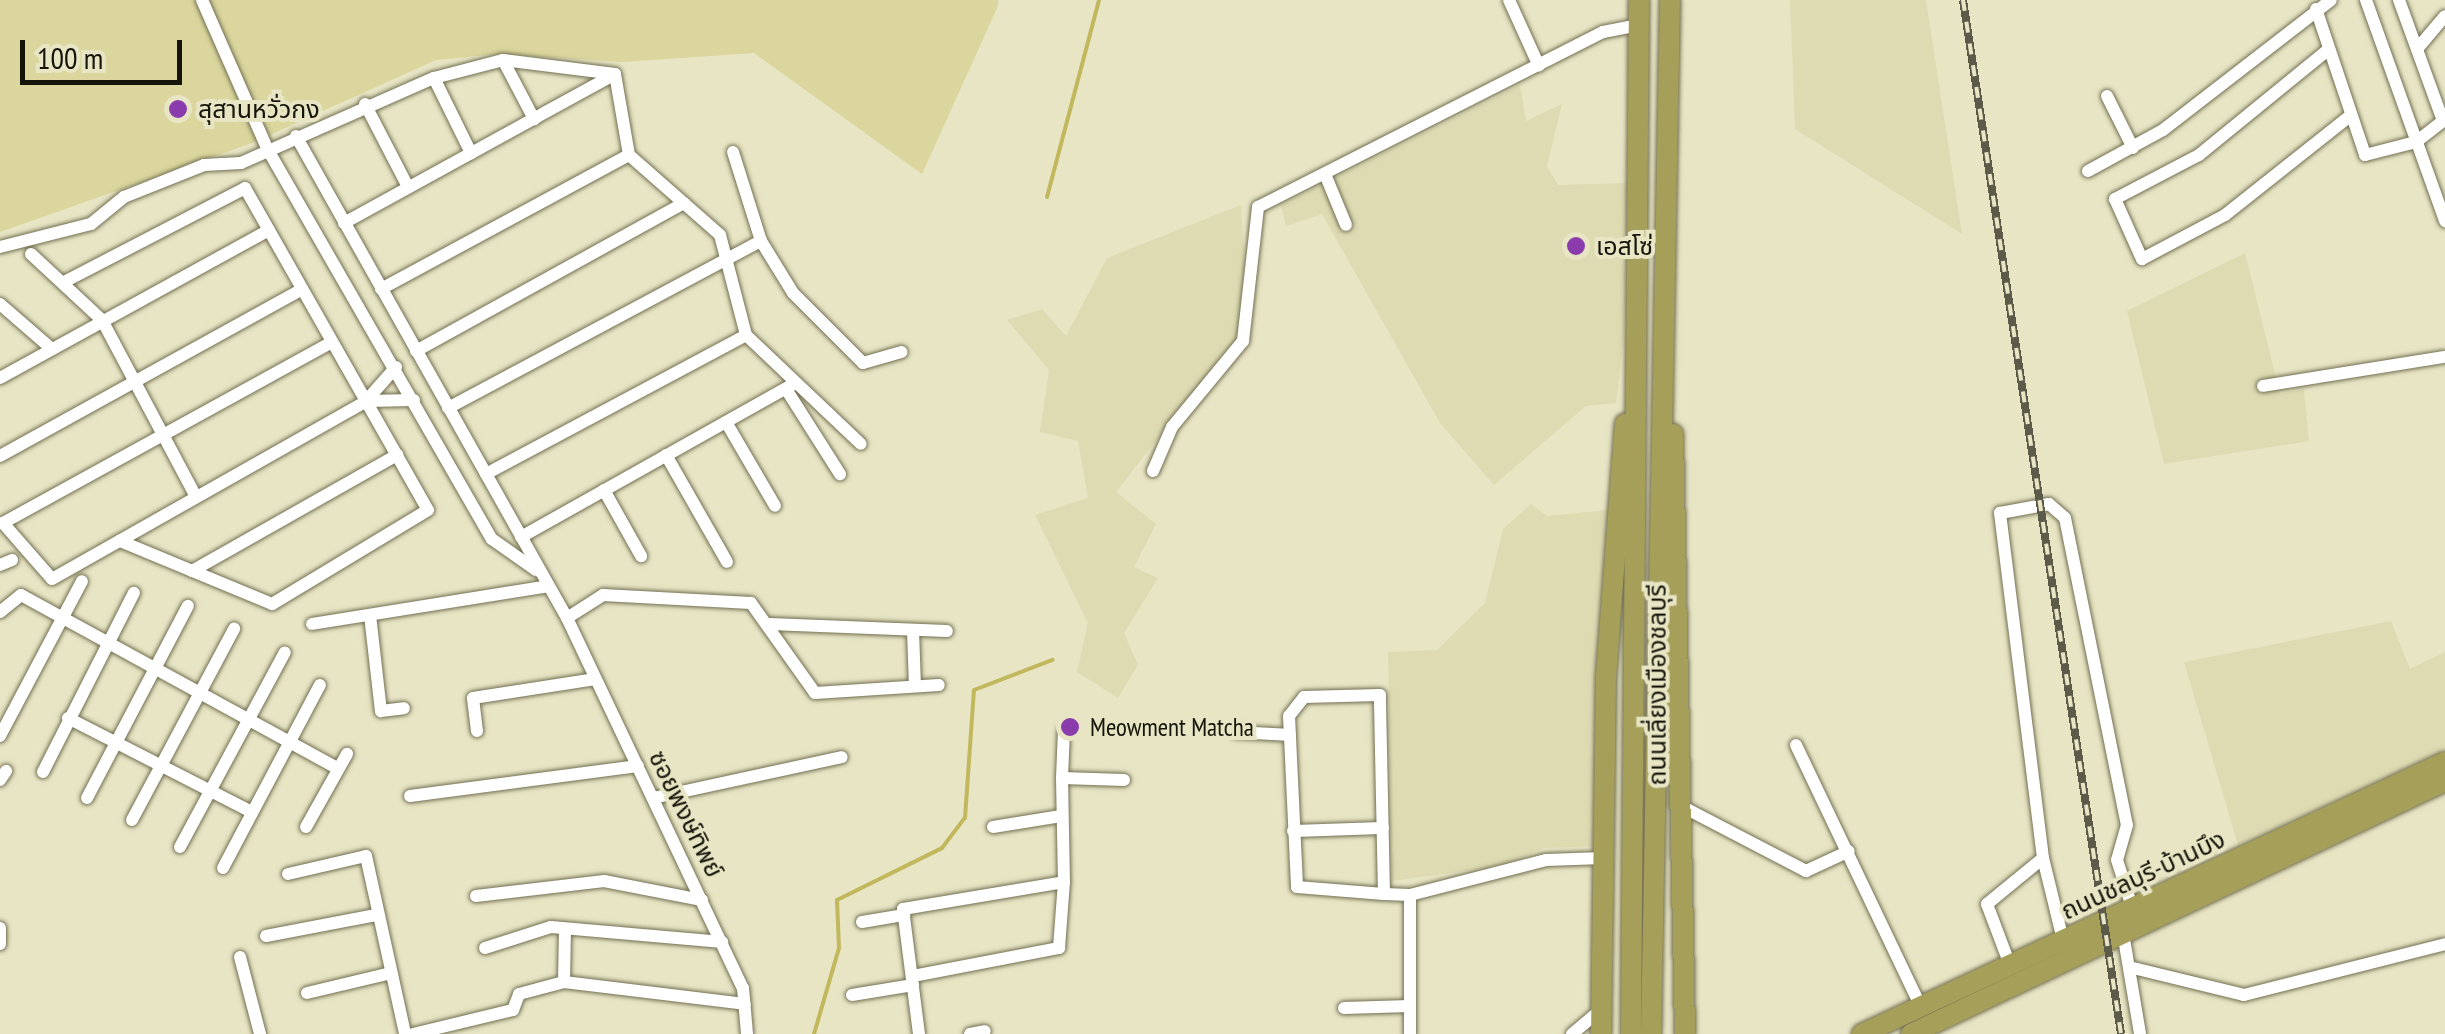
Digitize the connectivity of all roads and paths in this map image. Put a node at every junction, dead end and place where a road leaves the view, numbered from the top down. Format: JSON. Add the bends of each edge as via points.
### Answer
{"nodes":[{"id":1,"x":202,"y":0,"type":"edge"},
{"id":2,"x":1509,"y":0,"type":"edge"},
{"id":3,"x":1639,"y":0,"type":"edge"},
{"id":4,"x":1670,"y":0,"type":"edge"},
{"id":5,"x":2331,"y":0,"type":"edge"},
{"id":6,"x":2366,"y":0,"type":"edge"},
{"id":7,"x":2399,"y":0,"type":"edge"},
{"id":8,"x":2316,"y":9,"type":"junction"},
{"id":9,"x":2445,"y":16,"type":"edge"},
{"id":10,"x":1640,"y":26,"type":"junction"},
{"id":11,"x":2418,"y":49,"type":"junction"},
{"id":12,"x":2329,"y":50,"type":"junction"},
{"id":13,"x":503,"y":60,"type":"junction"},
{"id":14,"x":1539,"y":66,"type":"junction"},
{"id":15,"x":615,"y":74,"type":"junction"},
{"id":16,"x":434,"y":78,"type":"junction"},
{"id":17,"x":2107,"y":96,"type":"dead end"},
{"id":18,"x":365,"y":104,"type":"junction"},
{"id":19,"x":2350,"y":116,"type":"junction"},
{"id":20,"x":534,"y":119,"type":"junction"},
{"id":21,"x":2444,"y":120,"type":"edge"},
{"id":22,"x":296,"y":136,"type":"junction"},
{"id":23,"x":2416,"y":142,"type":"junction"},
{"id":24,"x":2133,"y":148,"type":"junction"},
{"id":25,"x":268,"y":150,"type":"junction"},
{"id":26,"x":733,"y":152,"type":"dead end"},
{"id":27,"x":471,"y":153,"type":"junction"},
{"id":28,"x":628,"y":154,"type":"junction"},
{"id":29,"x":2088,"y":170,"type":"dead end"},
{"id":30,"x":1325,"y":174,"type":"junction"},
{"id":31,"x":408,"y":187,"type":"junction"},
{"id":32,"x":684,"y":203,"type":"junction"},
{"id":33,"x":2445,"y":221,"type":"edge"},
{"id":34,"x":344,"y":222,"type":"junction"},
{"id":35,"x":1346,"y":226,"type":"dead end"},
{"id":36,"x":268,"y":230,"type":"junction"},
{"id":37,"x":761,"y":242,"type":"junction"},
{"id":38,"x":0,"y":247,"type":"edge"},
{"id":39,"x":31,"y":254,"type":"dead end"},
{"id":40,"x":723,"y":265,"type":"junction"},
{"id":41,"x":64,"y":282,"type":"junction"},
{"id":42,"x":381,"y":288,"type":"junction"},
{"id":43,"x":302,"y":289,"type":"junction"},
{"id":44,"x":0,"y":304,"type":"edge"},
{"id":45,"x":102,"y":320,"type":"junction"},
{"id":46,"x":746,"y":335,"type":"junction"},
{"id":47,"x":1665,"y":338,"type":"junction"},
{"id":48,"x":332,"y":342,"type":"junction"},
{"id":49,"x":1635,"y":342,"type":"junction"},
{"id":50,"x":52,"y":349,"type":"junction"},
{"id":51,"x":416,"y":352,"type":"junction"},
{"id":52,"x":902,"y":352,"type":"dead end"},
{"id":53,"x":2445,"y":357,"type":"edge"},
{"id":54,"x":396,"y":368,"type":"junction"},
{"id":55,"x":0,"y":378,"type":"edge"},
{"id":56,"x":132,"y":386,"type":"junction"},
{"id":57,"x":791,"y":386,"type":"junction"},
{"id":58,"x":2263,"y":386,"type":"dead end"},
{"id":59,"x":414,"y":400,"type":"junction"},
{"id":60,"x":366,"y":401,"type":"junction"},
{"id":61,"x":448,"y":408,"type":"junction"},
{"id":62,"x":726,"y":422,"type":"junction"},
{"id":63,"x":159,"y":434,"type":"junction"},
{"id":64,"x":861,"y":444,"type":"dead end"},
{"id":65,"x":396,"y":455,"type":"junction"},
{"id":66,"x":0,"y":456,"type":"edge"},
{"id":67,"x":666,"y":456,"type":"junction"},
{"id":68,"x":1153,"y":471,"type":"dead end"},
{"id":69,"x":486,"y":474,"type":"junction"},
{"id":70,"x":840,"y":474,"type":"dead end"},
{"id":71,"x":604,"y":490,"type":"junction"},
{"id":72,"x":196,"y":498,"type":"junction"},
{"id":73,"x":775,"y":506,"type":"dead end"},
{"id":74,"x":521,"y":538,"type":"junction"},
{"id":75,"x":120,"y":540,"type":"junction"},
{"id":76,"x":641,"y":556,"type":"dead end"},
{"id":77,"x":727,"y":562,"type":"dead end"},
{"id":78,"x":192,"y":571,"type":"junction"},
{"id":79,"x":545,"y":580,"type":"junction"},
{"id":80,"x":82,"y":581,"type":"dead end"},
{"id":81,"x":134,"y":594,"type":"dead end"},
{"id":82,"x":188,"y":606,"type":"dead end"},
{"id":83,"x":0,"y":612,"type":"edge"},
{"id":84,"x":370,"y":614,"type":"junction"},
{"id":85,"x":64,"y":618,"type":"junction"},
{"id":86,"x":567,"y":618,"type":"junction"},
{"id":87,"x":312,"y":624,"type":"dead end"},
{"id":88,"x":770,"y":624,"type":"junction"},
{"id":89,"x":234,"y":629,"type":"dead end"},
{"id":90,"x":912,"y":630,"type":"junction"},
{"id":91,"x":947,"y":631,"type":"dead end"},
{"id":92,"x":110,"y":641,"type":"junction"},
{"id":93,"x":284,"y":652,"type":"dead end"},
{"id":94,"x":1645,"y":661,"type":"junction"},
{"id":95,"x":157,"y":666,"type":"junction"},
{"id":96,"x":596,"y":679,"type":"junction"},
{"id":97,"x":939,"y":684,"type":"dead end"},
{"id":98,"x":320,"y":685,"type":"dead end"},
{"id":99,"x":915,"y":686,"type":"junction"},
{"id":100,"x":202,"y":692,"type":"junction"},
{"id":101,"x":404,"y":708,"type":"dead end"},
{"id":102,"x":68,"y":718,"type":"junction"},
{"id":103,"x":248,"y":718,"type":"junction"},
{"id":104,"x":1064,"y":730,"type":"dead end"},
{"id":105,"x":477,"y":731,"type":"dead end"},
{"id":106,"x":1236,"y":732,"type":"dead end"},
{"id":107,"x":1290,"y":735,"type":"junction"},
{"id":108,"x":0,"y":736,"type":"edge"},
{"id":109,"x":290,"y":741,"type":"junction"},
{"id":110,"x":116,"y":742,"type":"junction"},
{"id":111,"x":1796,"y":745,"type":"dead end"},
{"id":112,"x":346,"y":754,"type":"dead end"},
{"id":113,"x":842,"y":756,"type":"dead end"},
{"id":114,"x":2445,"y":762,"type":"edge"},
{"id":115,"x":162,"y":765,"type":"junction"},
{"id":116,"x":638,"y":766,"type":"junction"},
{"id":117,"x":337,"y":768,"type":"junction"},
{"id":118,"x":44,"y":772,"type":"dead end"},
{"id":119,"x":1062,"y":778,"type":"junction"},
{"id":120,"x":1124,"y":780,"type":"dead end"},
{"id":121,"x":2445,"y":782,"type":"edge"},
{"id":122,"x":209,"y":790,"type":"junction"},
{"id":123,"x":410,"y":796,"type":"dead end"},
{"id":124,"x":87,"y":798,"type":"dead end"},
{"id":125,"x":653,"y":798,"type":"junction"},
{"id":126,"x":1682,"y":808,"type":"junction"},
{"id":127,"x":250,"y":811,"type":"junction"},
{"id":128,"x":1061,"y":816,"type":"junction"},
{"id":129,"x":132,"y":820,"type":"dead end"},
{"id":130,"x":306,"y":826,"type":"dead end"},
{"id":131,"x":993,"y":826,"type":"dead end"},
{"id":132,"x":1383,"y":828,"type":"junction"},
{"id":133,"x":1293,"y":832,"type":"junction"},
{"id":134,"x":180,"y":847,"type":"dead end"},
{"id":135,"x":1849,"y":851,"type":"junction"},
{"id":136,"x":1604,"y":858,"type":"junction"},
{"id":137,"x":2043,"y":858,"type":"junction"},
{"id":138,"x":223,"y":868,"type":"dead end"},
{"id":139,"x":288,"y":874,"type":"dead end"},
{"id":140,"x":1064,"y":882,"type":"junction"},
{"id":141,"x":1384,"y":894,"type":"junction"},
{"id":142,"x":1410,"y":895,"type":"junction"},
{"id":143,"x":476,"y":896,"type":"dead end"},
{"id":144,"x":702,"y":900,"type":"junction"},
{"id":145,"x":2132,"y":908,"type":"junction"},
{"id":146,"x":904,"y":914,"type":"junction"},
{"id":147,"x":376,"y":916,"type":"junction"},
{"id":148,"x":862,"y":922,"type":"dead end"},
{"id":149,"x":0,"y":928,"type":"edge"},
{"id":150,"x":565,"y":929,"type":"junction"},
{"id":151,"x":2123,"y":933,"type":"junction"},
{"id":152,"x":266,"y":936,"type":"dead end"},
{"id":153,"x":2063,"y":940,"type":"junction"},
{"id":154,"x":722,"y":942,"type":"junction"},
{"id":155,"x":0,"y":944,"type":"edge"},
{"id":156,"x":2445,"y":944,"type":"edge"},
{"id":157,"x":486,"y":948,"type":"dead end"},
{"id":158,"x":240,"y":958,"type":"dead end"},
{"id":159,"x":2010,"y":964,"type":"junction"},
{"id":160,"x":2129,"y":967,"type":"junction"},
{"id":161,"x":391,"y":973,"type":"junction"},
{"id":162,"x":913,"y":981,"type":"junction"},
{"id":163,"x":564,"y":982,"type":"junction"},
{"id":164,"x":307,"y":993,"type":"dead end"},
{"id":165,"x":852,"y":995,"type":"dead end"},
{"id":166,"x":746,"y":1004,"type":"junction"},
{"id":167,"x":1410,"y":1006,"type":"junction"},
{"id":168,"x":1344,"y":1008,"type":"dead end"},
{"id":169,"x":1601,"y":1010,"type":"junction"},
{"id":170,"x":1932,"y":1021,"type":"edge"},
{"id":171,"x":260,"y":1034,"type":"edge"},
{"id":172,"x":404,"y":1034,"type":"edge"},
{"id":173,"x":414,"y":1034,"type":"edge"},
{"id":174,"x":747,"y":1034,"type":"edge"},
{"id":175,"x":920,"y":1034,"type":"edge"},
{"id":176,"x":1410,"y":1034,"type":"edge"},
{"id":177,"x":1572,"y":1034,"type":"edge"},
{"id":178,"x":1601,"y":1034,"type":"edge"},
{"id":179,"x":1631,"y":1034,"type":"edge"},
{"id":180,"x":1651,"y":1034,"type":"edge"},
{"id":181,"x":1685,"y":1034,"type":"edge"},
{"id":182,"x":1862,"y":1034,"type":"edge"},
{"id":183,"x":1911,"y":1034,"type":"edge"},
{"id":184,"x":2140,"y":1034,"type":"edge"}],
"edges":[{"from":1,"to":25,"type":"street"},
{"from":2,"to":14,"type":"street"},
{"from":3,"to":10,"type":"highway","name":"ถนนเลี่ยงเมืองชลบุรี"},
{"from":4,"to":47,"type":"highway","name":"ถนนเลี่ยงเมืองชลบุรี"},
{"from":5,"to":8,"type":"street"},
{"from":6,"to":23,"type":"street"},
{"from":7,"to":11,"type":"street"},
{"from":8,"to":12,"type":"street"},
{"from":8,"to":24,"type":"street"},
{"from":9,"to":11,"type":"street"},
{"from":10,"to":14,"type":"street","via":[[1603,32]]},
{"from":10,"to":49,"type":"highway","name":"ถนนเลี่ยงเมืองชลบุรี"},
{"from":11,"to":21,"type":"street"},
{"from":12,"to":19,"type":"street"},
{"from":12,"to":19,"type":"street","via":[[2199,155],[2115,199],[2142,259],[2225,215]]},
{"from":13,"to":15,"type":"street"},
{"from":13,"to":16,"type":"street"},
{"from":13,"to":20,"type":"street"},
{"from":14,"to":30,"type":"street"},
{"from":15,"to":20,"type":"street"},
{"from":15,"to":28,"type":"street"},
{"from":16,"to":18,"type":"street"},
{"from":16,"to":27,"type":"street"},
{"from":17,"to":24,"type":"street"},
{"from":18,"to":22,"type":"street"},
{"from":18,"to":31,"type":"street"},
{"from":19,"to":23,"type":"street","via":[[2371,158]]},
{"from":20,"to":27,"type":"street"},
{"from":21,"to":23,"type":"street"},
{"from":22,"to":25,"type":"street"},
{"from":22,"to":34,"type":"street","name":"ซอยพงษ์ทิพย์"},
{"from":23,"to":33,"type":"street"},
{"from":24,"to":29,"type":"street"},
{"from":25,"to":38,"type":"street","via":[[124,197],[91,224]]},
{"from":25,"to":54,"type":"street"},
{"from":26,"to":37,"type":"street"},
{"from":27,"to":31,"type":"street"},
{"from":28,"to":32,"type":"street"},
{"from":28,"to":42,"type":"street"},
{"from":30,"to":35,"type":"street"},
{"from":30,"to":68,"type":"street","via":[[1258,206],[1243,341],[1172,427]]},
{"from":31,"to":34,"type":"street"},
{"from":32,"to":40,"type":"street","via":[[720,235]]},
{"from":32,"to":51,"type":"street"},
{"from":34,"to":42,"type":"street","name":"ซอยพงษ์ทิพย์"},
{"from":36,"to":41,"type":"street","via":[[245,188]]},
{"from":36,"to":43,"type":"street"},
{"from":36,"to":45,"type":"street"},
{"from":37,"to":40,"type":"street"},
{"from":37,"to":52,"type":"street","via":[[794,294],[863,362]]},
{"from":39,"to":41,"type":"street"},
{"from":40,"to":46,"type":"street"},
{"from":40,"to":61,"type":"street"},
{"from":41,"to":45,"type":"street"},
{"from":42,"to":51,"type":"street","name":"ซอยพงษ์ทิพย์"},
{"from":43,"to":48,"type":"street"},
{"from":43,"to":56,"type":"street"},
{"from":44,"to":50,"type":"street"},
{"from":45,"to":50,"type":"street"},
{"from":45,"to":56,"type":"street"},
{"from":46,"to":57,"type":"street"},
{"from":46,"to":69,"type":"street"},
{"from":47,"to":94,"type":"highway","name":"ถนนเลี่ยงเมืองชลบุรี"},
{"from":47,"to":126,"type":"highway","name":"ถนนเลี่ยงเมืองชลบุรี","via":[[1681,520]]},
{"from":48,"to":60,"type":"street"},
{"from":48,"to":63,"type":"street"},
{"from":49,"to":94,"type":"highway","name":"ถนนเลี่ยงเมืองชลบุรี"},
{"from":49,"to":136,"type":"highway","name":"ถนนเลี่ยงเมืองชลบุรี","via":[[1612,512]]},
{"from":50,"to":55,"type":"street"},
{"from":51,"to":61,"type":"street","name":"ซอยพงษ์ทิพย์"},
{"from":53,"to":58,"type":"street"},
{"from":54,"to":59,"type":"street"},
{"from":54,"to":60,"type":"street"},
{"from":56,"to":63,"type":"street"},
{"from":56,"to":66,"type":"street"},
{"from":57,"to":62,"type":"street"},
{"from":57,"to":64,"type":"street"},
{"from":57,"to":70,"type":"street"},
{"from":59,"to":60,"type":"street"},
{"from":59,"to":79,"type":"street","via":[[492,539]]},
{"from":60,"to":65,"type":"street"},
{"from":60,"to":72,"type":"street"},
{"from":61,"to":69,"type":"street","name":"ซอยพงษ์ทิพย์"},
{"from":62,"to":67,"type":"street"},
{"from":62,"to":73,"type":"street"},
{"from":63,"to":72,"type":"street"},
{"from":63,"to":75,"type":"street","via":[[2,524],[52,579]]},
{"from":65,"to":78,"type":"street"},
{"from":65,"to":78,"type":"street","via":[[428,510],[272,604]]},
{"from":67,"to":71,"type":"street"},
{"from":67,"to":77,"type":"street"},
{"from":69,"to":74,"type":"street","name":"ซอยพงษ์ทิพย์"},
{"from":71,"to":74,"type":"street"},
{"from":71,"to":76,"type":"street"},
{"from":72,"to":75,"type":"street"},
{"from":74,"to":79,"type":"street","name":"ซอยพงษ์ทิพย์"},
{"from":75,"to":78,"type":"street"},
{"from":79,"to":84,"type":"street"},
{"from":79,"to":86,"type":"street","name":"ซอยพงษ์ทิพย์"},
{"from":80,"to":85,"type":"street"},
{"from":81,"to":92,"type":"street"},
{"from":82,"to":95,"type":"street"},
{"from":83,"to":85,"type":"street","via":[[21,595]]},
{"from":84,"to":87,"type":"street"},
{"from":84,"to":101,"type":"street","via":[[381,711]]},
{"from":85,"to":92,"type":"street"},
{"from":85,"to":108,"type":"street"},
{"from":86,"to":88,"type":"street","via":[[603,596],[751,603]]},
{"from":86,"to":96,"type":"street","name":"ซอยพงษ์ทิพย์"},
{"from":88,"to":90,"type":"street"},
{"from":88,"to":99,"type":"street","via":[[815,693]]},
{"from":89,"to":100,"type":"street"},
{"from":90,"to":91,"type":"street"},
{"from":90,"to":99,"type":"street"},
{"from":92,"to":95,"type":"street"},
{"from":92,"to":102,"type":"street"},
{"from":93,"to":103,"type":"street"},
{"from":94,"to":179,"type":"highway","name":"ถนนเลี่ยงเมืองชลบุรี"},
{"from":94,"to":180,"type":"highway","name":"ถนนเลี่ยงเมืองชลบุรี"},
{"from":95,"to":100,"type":"street"},
{"from":95,"to":110,"type":"street"},
{"from":96,"to":105,"type":"street","via":[[473,698]]},
{"from":96,"to":116,"type":"street","name":"ซอยพงษ์ทิพย์"},
{"from":97,"to":99,"type":"street"},
{"from":98,"to":109,"type":"street"},
{"from":100,"to":103,"type":"street"},
{"from":100,"to":115,"type":"street"},
{"from":102,"to":110,"type":"street"},
{"from":102,"to":118,"type":"street"},
{"from":103,"to":109,"type":"street"},
{"from":103,"to":122,"type":"street"},
{"from":104,"to":119,"type":"street"},
{"from":106,"to":107,"type":"street"},
{"from":107,"to":132,"type":"street","via":[[1292,707],[1304,697],[1380,695]]},
{"from":107,"to":133,"type":"street"},
{"from":109,"to":117,"type":"street"},
{"from":109,"to":127,"type":"street"},
{"from":110,"to":115,"type":"street"},
{"from":110,"to":124,"type":"street"},
{"from":111,"to":135,"type":"street"},
{"from":112,"to":117,"type":"street"},
{"from":113,"to":125,"type":"street"},
{"from":114,"to":145,"type":"highway","name":"ถนนชลบุรี-บ้านบึง"},
{"from":115,"to":122,"type":"street"},
{"from":115,"to":129,"type":"street"},
{"from":116,"to":123,"type":"street"},
{"from":116,"to":125,"type":"street","name":"ซอยพงษ์ทิพย์"},
{"from":117,"to":130,"type":"street"},
{"from":119,"to":120,"type":"street"},
{"from":119,"to":128,"type":"street"},
{"from":121,"to":151,"type":"highway","name":"ถนนชลบุรี-บ้านบึง"},
{"from":122,"to":127,"type":"street"},
{"from":122,"to":134,"type":"street"},
{"from":125,"to":144,"type":"street","name":"ซอยพงษ์ทิพย์"},
{"from":126,"to":135,"type":"street","via":[[1806,871]]},
{"from":126,"to":181,"type":"highway","name":"ถนนเลี่ยงเมืองชลบุรี"},
{"from":127,"to":138,"type":"street"},
{"from":128,"to":131,"type":"street"},
{"from":128,"to":140,"type":"street"},
{"from":132,"to":133,"type":"street"},
{"from":132,"to":141,"type":"street"},
{"from":133,"to":141,"type":"street","via":[[1297,887]]},
{"from":135,"to":170,"type":"street"},
{"from":136,"to":142,"type":"street","via":[[1546,860]]},
{"from":136,"to":169,"type":"highway","name":"ถนนเลี่ยงเมืองชลบุรี"},
{"from":137,"to":145,"type":"street","via":[[1999,522],[2000,513],[2049,504],[2068,530],[2126,826],[2117,860]]},
{"from":137,"to":153,"type":"street"},
{"from":137,"to":159,"type":"street","via":[[1986,904]]},
{"from":139,"to":147,"type":"street","via":[[366,856]]},
{"from":140,"to":146,"type":"street"},
{"from":140,"to":162,"type":"street","via":[[1058,948]]},
{"from":141,"to":142,"type":"street"},
{"from":142,"to":167,"type":"street"},
{"from":143,"to":144,"type":"street","via":[[604,881]]},
{"from":144,"to":154,"type":"street","name":"ซอยพงษ์ทิพย์"},
{"from":145,"to":153,"type":"highway","name":"ถนนชลบุรี-บ้านบึง"},
{"from":146,"to":148,"type":"street"},
{"from":146,"to":162,"type":"street"},
{"from":147,"to":152,"type":"street"},
{"from":147,"to":161,"type":"street"},
{"from":149,"to":155,"type":"street"},
{"from":150,"to":154,"type":"street"},
{"from":150,"to":157,"type":"street"},
{"from":150,"to":163,"type":"street"},
{"from":151,"to":160,"type":"street"},
{"from":151,"to":170,"type":"highway","name":"ถนนชลบุรี-บ้านบึง"},
{"from":153,"to":159,"type":"highway","name":"ถนนชลบุรี-บ้านบึง"},
{"from":154,"to":166,"type":"street","name":"ซอยพงษ์ทิพย์"},
{"from":156,"to":160,"type":"street","via":[[2244,995]]},
{"from":158,"to":171,"type":"street"},
{"from":159,"to":170,"type":"highway","name":"ถนนชลบุรี-บ้านบึง"},
{"from":160,"to":184,"type":"street"},
{"from":161,"to":164,"type":"street"},
{"from":161,"to":172,"type":"street"},
{"from":162,"to":165,"type":"street"},
{"from":162,"to":175,"type":"street"},
{"from":163,"to":166,"type":"street"},
{"from":163,"to":173,"type":"street","via":[[519,994],[513,1010]]},
{"from":166,"to":174,"type":"street","name":"ซอยพงษ์ทิพย์"},
{"from":167,"to":168,"type":"street"},
{"from":167,"to":176,"type":"street"},
{"from":169,"to":177,"type":"street"},
{"from":169,"to":178,"type":"highway","name":"ถนนเลี่ยงเมืองชลบุรี"},
{"from":170,"to":182,"type":"highway","name":"ถนนชลบุรี-บ้านบึง"},
{"from":170,"to":183,"type":"highway","name":"ถนนชลบุรี-บ้านบึง"}]}
